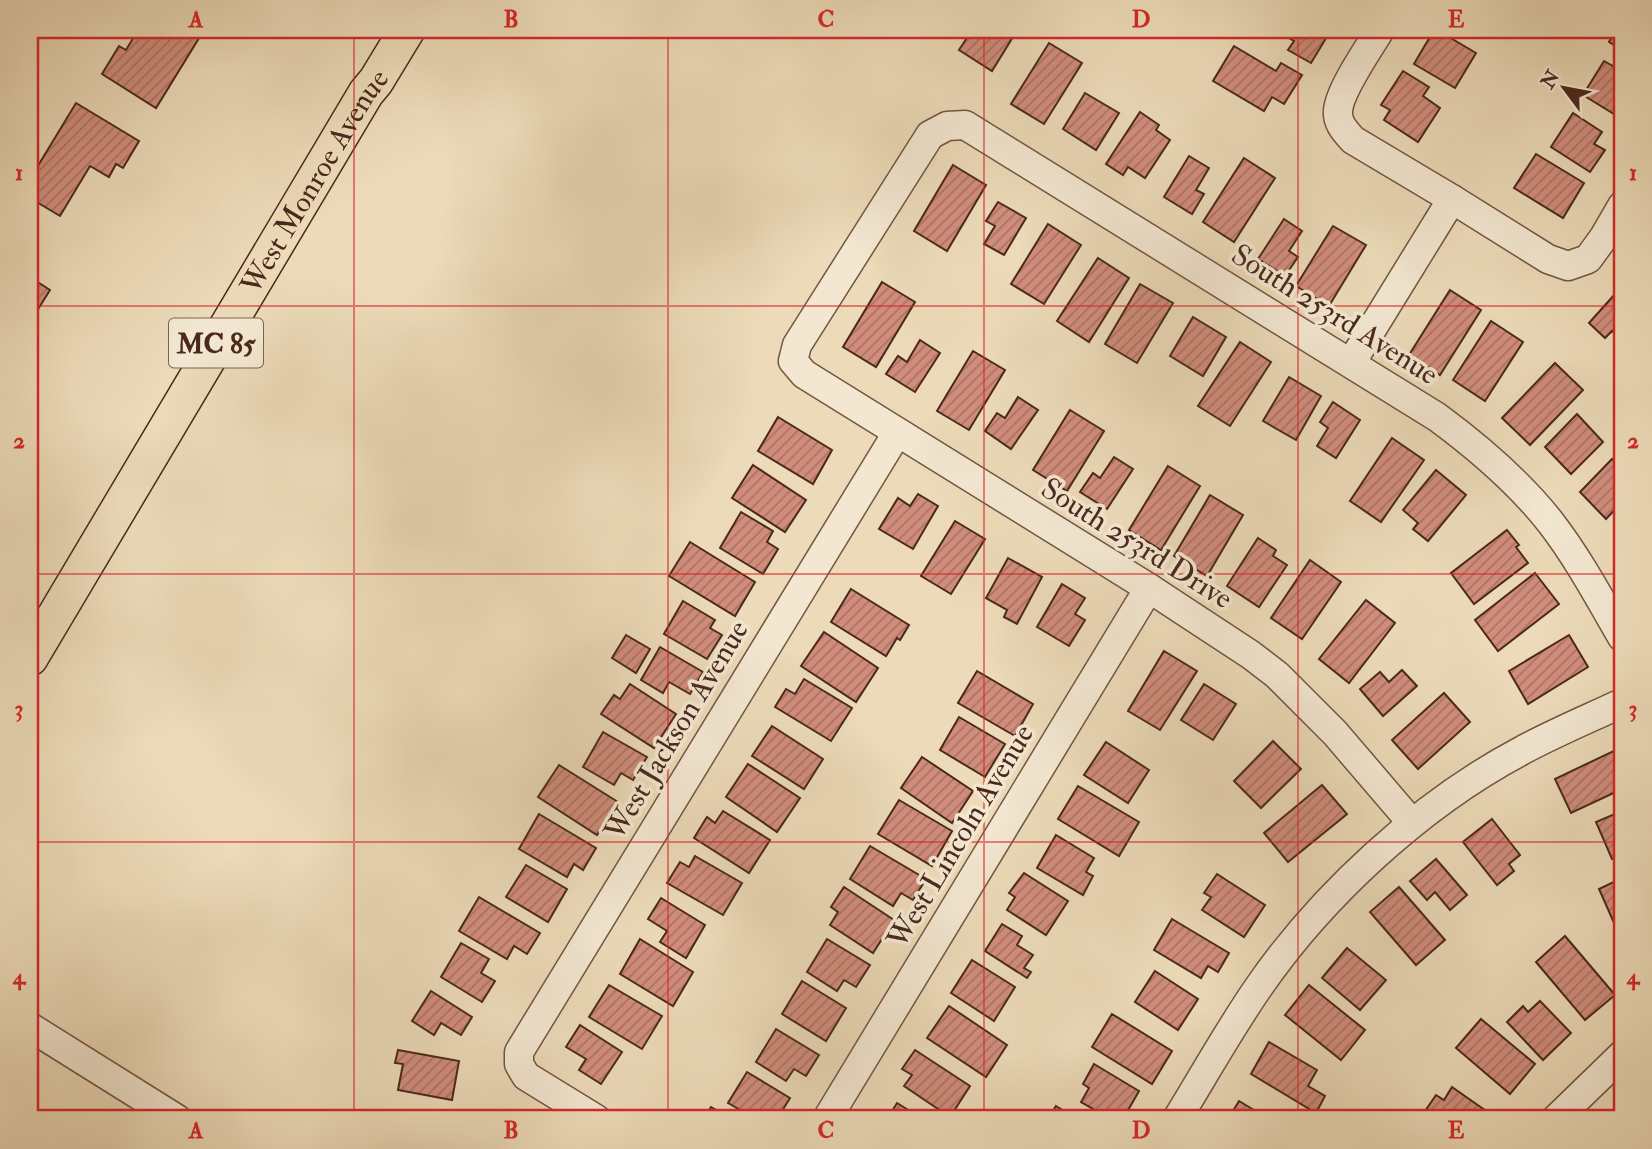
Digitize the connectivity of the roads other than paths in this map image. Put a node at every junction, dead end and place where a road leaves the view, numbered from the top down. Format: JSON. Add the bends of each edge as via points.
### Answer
{"nodes":[{"id":1,"x":407,"y":30,"type":"edge"},
{"id":2,"x":1380,"y":30,"type":"edge"},
{"id":3,"x":947,"y":126,"type":"joint"},
{"id":4,"x":1452,"y":199,"type":"junction"},
{"id":5,"x":1622,"y":206,"type":"edge"},
{"id":6,"x":1351,"y":363,"type":"junction"},
{"id":7,"x":897,"y":433,"type":"junction"},
{"id":8,"x":1149,"y":588,"type":"junction"},
{"id":9,"x":1622,"y":638,"type":"edge"},
{"id":10,"x":30,"y":658,"type":"edge"},
{"id":11,"x":1622,"y":703,"type":"edge"},
{"id":12,"x":1412,"y":823,"type":"junction"},
{"id":13,"x":30,"y":1027,"type":"edge"},
{"id":14,"x":1622,"y":1055,"type":"edge"},
{"id":15,"x":177,"y":1119,"type":"edge"},
{"id":16,"x":596,"y":1119,"type":"edge"},
{"id":17,"x":827,"y":1119,"type":"edge"},
{"id":18,"x":1177,"y":1119,"type":"edge"},
{"id":19,"x":1556,"y":1119,"type":"edge"}],
"edges":[{"from":1,"to":10,"type":"main road","name":"West Monroe Avenue","number":"MC 85"},
{"from":2,"to":4,"type":"street","via":[[1343,93],[1338,110],[1341,126],[1353,140]]},
{"from":3,"to":6,"type":"street","name":"South 253rd Avenue","via":[[965,125]]},
{"from":3,"to":7,"type":"street","name":"South 253rd Drive","via":[[930,135],[797,345],[793,360],[804,374]]},
{"from":4,"to":5,"type":"street","via":[[1548,259],[1568,266],[1588,259]]},
{"from":4,"to":6,"type":"street"},
{"from":6,"to":9,"type":"street","name":"South 253rd Avenue","via":[[1463,436],[1530,498],[1565,543]]},
{"from":7,"to":8,"type":"street","name":"South 253rd Drive"},
{"from":7,"to":16,"type":"street","name":"West Jackson Avenue","via":[[519,1052],[526,1076]]},
{"from":8,"to":12,"type":"street","name":"South 253rd Drive","via":[[1277,675],[1335,733]]},
{"from":8,"to":17,"type":"street","name":"West Lincoln Avenue"},
{"from":11,"to":12,"type":"street","via":[[1521,751]]},
{"from":12,"to":18,"type":"street","via":[[1322,908],[1258,987]]},
{"from":13,"to":15,"type":"street"},
{"from":14,"to":19,"type":"street"}]}
